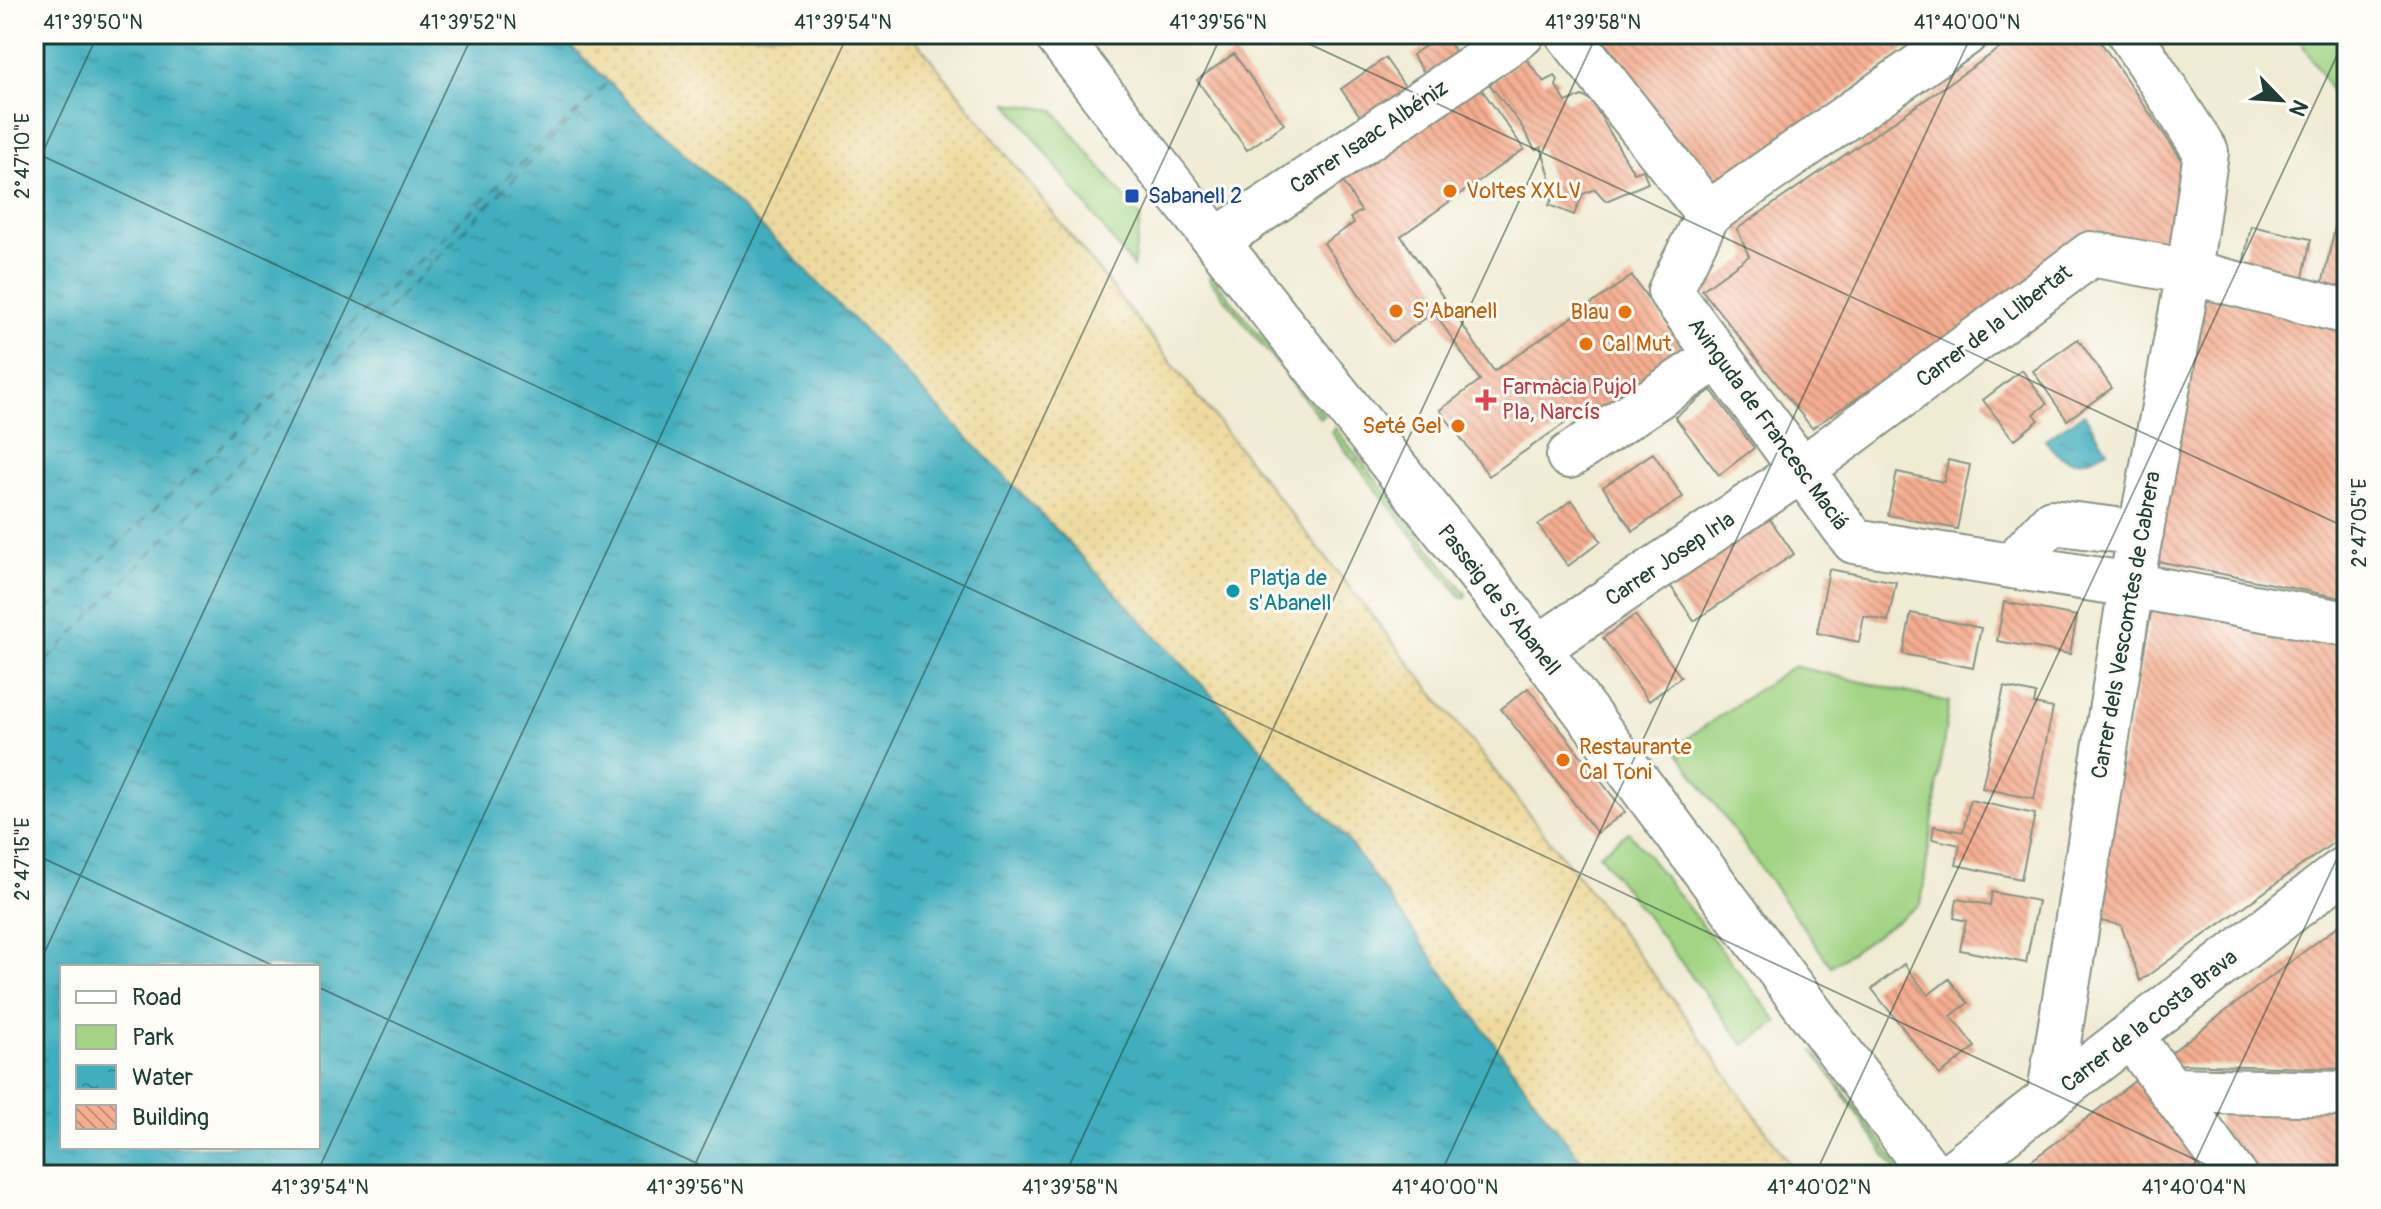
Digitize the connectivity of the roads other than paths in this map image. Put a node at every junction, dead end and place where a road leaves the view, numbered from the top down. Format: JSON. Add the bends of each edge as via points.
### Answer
{"nodes":[{"id":1,"x":1522,"y":34,"type":"edge"},
{"id":2,"x":1965,"y":34,"type":"edge"},
{"id":3,"x":2130,"y":34,"type":"edge"},
{"id":4,"x":1572,"y":35,"type":"edge"},
{"id":5,"x":1071,"y":39,"type":"edge"},
{"id":6,"x":1708,"y":214,"type":"junction"},
{"id":7,"x":1216,"y":241,"type":"junction"},
{"id":8,"x":2189,"y":272,"type":"junction"},
{"id":9,"x":2347,"y":312,"type":"edge"},
{"id":10,"x":1718,"y":356,"type":"junction"},
{"id":11,"x":1569,"y":456,"type":"dead end"},
{"id":12,"x":1803,"y":469,"type":"junction"},
{"id":13,"x":2141,"y":533,"type":"junction"},
{"id":14,"x":2011,"y":566,"type":"junction"},
{"id":15,"x":2131,"y":585,"type":"junction"},
{"id":16,"x":2347,"y":624,"type":"edge"},
{"id":17,"x":1538,"y":648,"type":"junction"},
{"id":18,"x":2347,"y":867,"type":"edge"},
{"id":19,"x":2130,"y":1035,"type":"junction"},
{"id":20,"x":2171,"y":1090,"type":"junction"},
{"id":21,"x":2347,"y":1094,"type":"edge"},
{"id":22,"x":2049,"y":1099,"type":"junction"},
{"id":23,"x":1932,"y":1175,"type":"edge"},
{"id":24,"x":1950,"y":1175,"type":"edge"},
{"id":25,"x":2234,"y":1175,"type":"edge"}],
"edges":[{"from":1,"to":7,"type":"street","name":"Carrer Isaac Albéniz"},
{"from":2,"to":6,"type":"street"},
{"from":3,"to":8,"type":"street","name":"Carrer dels Vescomtes de Cabrera","via":[[2206,152]]},
{"from":4,"to":6,"type":"street"},
{"from":5,"to":7,"type":"street","name":"Passeig de S'Abanell"},
{"from":6,"to":10,"type":"street","name":"Avinguda de Francesc Maciá","via":[[1670,291]]},
{"from":7,"to":17,"type":"street","name":"Passeig de S'Abanell"},
{"from":8,"to":9,"type":"street","name":"Carrer de la Llibertat"},
{"from":8,"to":12,"type":"street","name":"Carrer de la Llibertat","via":[[2091,254]]},
{"from":8,"to":13,"type":"street","name":"Carrer dels Vescomtes de Cabrera"},
{"from":10,"to":11,"type":"street"},
{"from":10,"to":12,"type":"street","name":"Avinguda de Francesc Maciá"},
{"from":12,"to":14,"type":"street","name":"Avinguda de Francesc Maciá","via":[[1854,541]]},
{"from":12,"to":17,"type":"street","name":"Carrer Josep Irla"},
{"from":13,"to":14,"type":"street","via":[[2052,522]]},
{"from":13,"to":15,"type":"street","name":"Carrer dels Vescomtes de Cabrera"},
{"from":14,"to":15,"type":"street","name":"Avinguda de Francesc Maciá"},
{"from":15,"to":16,"type":"street","name":"Avinguda de Francesc Maciá"},
{"from":15,"to":22,"type":"street","name":"Carrer dels Vescomtes de Cabrera"},
{"from":17,"to":23,"type":"street","name":"Passeig de S'Abanell"},
{"from":18,"to":19,"type":"street","name":"Carrer de la costa Brava"},
{"from":19,"to":20,"type":"street"},
{"from":19,"to":22,"type":"street","name":"Carrer de la costa Brava"},
{"from":20,"to":21,"type":"street"},
{"from":20,"to":25,"type":"street"},
{"from":22,"to":24,"type":"street","name":"Carrer de la costa Brava"}]}
